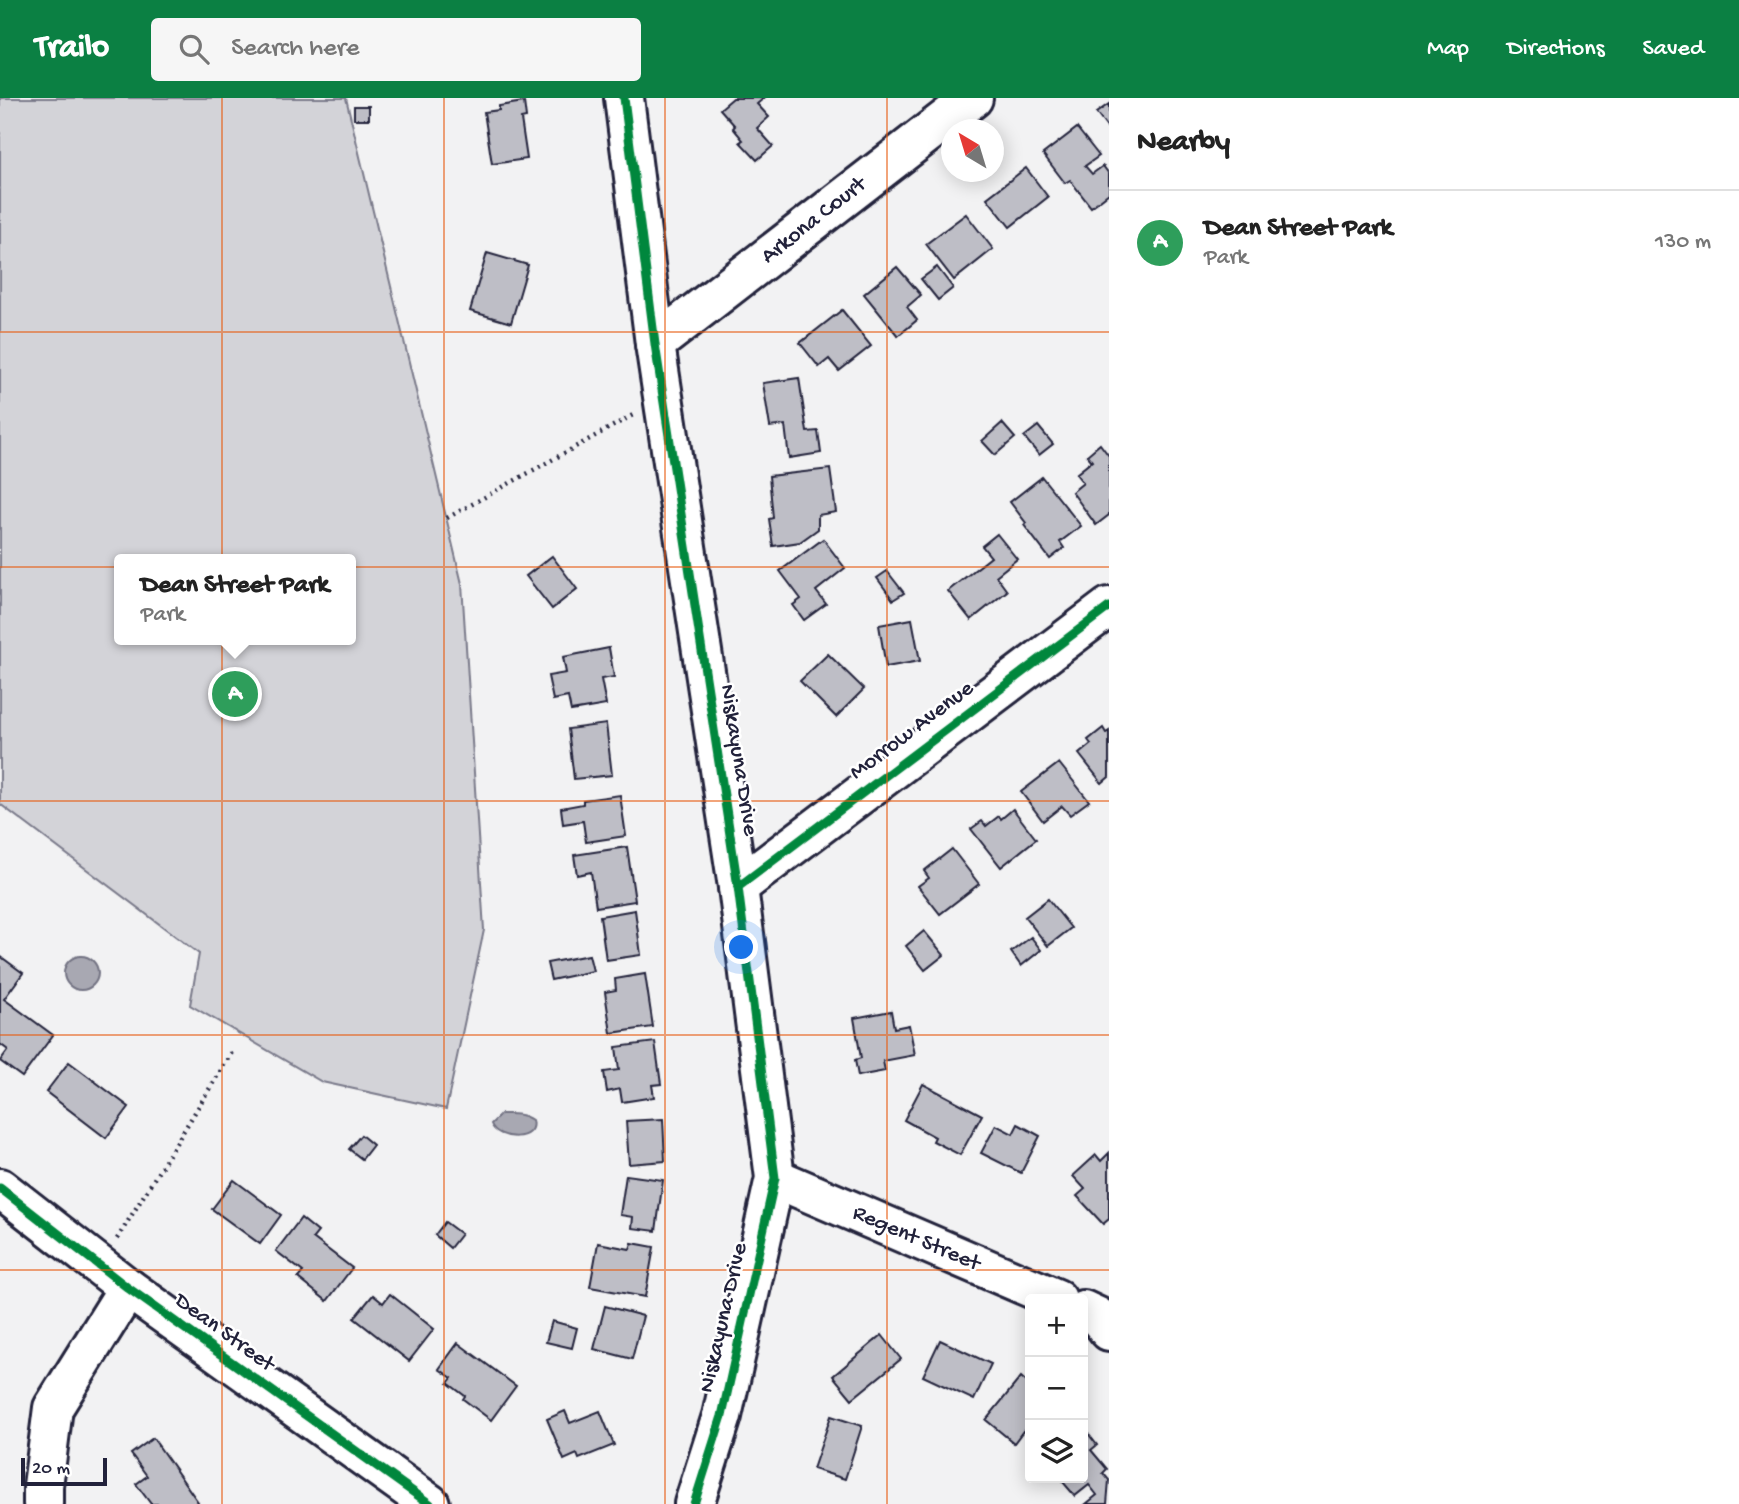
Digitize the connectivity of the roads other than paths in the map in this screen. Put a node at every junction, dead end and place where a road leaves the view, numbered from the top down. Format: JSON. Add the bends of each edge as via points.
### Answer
{"nodes":[{"id":1,"x":624,"y":98,"type":"edge"},
{"id":2,"x":973,"y":98,"type":"edge"},
{"id":3,"x":655,"y":344,"type":"junction"},
{"id":4,"x":1109,"y":607,"type":"edge"},
{"id":5,"x":738,"y":887,"type":"junction"},
{"id":6,"x":775,"y":1178,"type":"junction"},
{"id":7,"x":0,"y":1188,"type":"edge"},
{"id":8,"x":114,"y":1277,"type":"junction"},
{"id":9,"x":1045,"y":1294,"type":"edge"},
{"id":10,"x":43,"y":1504,"type":"edge"},
{"id":11,"x":430,"y":1504,"type":"edge"},
{"id":12,"x":694,"y":1504,"type":"edge"}],
"edges":[{"from":1,"to":3,"type":"street","name":"Niskayuna Drive"},
{"from":2,"to":3,"type":"street","name":"Arkona Court"},
{"from":3,"to":5,"type":"street","name":"Niskayuna Drive"},
{"from":4,"to":5,"type":"street","name":"Morrow Avenue"},
{"from":5,"to":6,"type":"street","name":"Niskayuna Drive"},
{"from":6,"to":9,"type":"street","name":"Regent Street"},
{"from":6,"to":12,"type":"street","name":"Niskayuna Drive","via":[[722,1416]]},
{"from":7,"to":8,"type":"street","name":"Dean Street"},
{"from":8,"to":10,"type":"street","via":[[53,1408]]},
{"from":8,"to":11,"type":"street","name":"Dean Street"}]}
